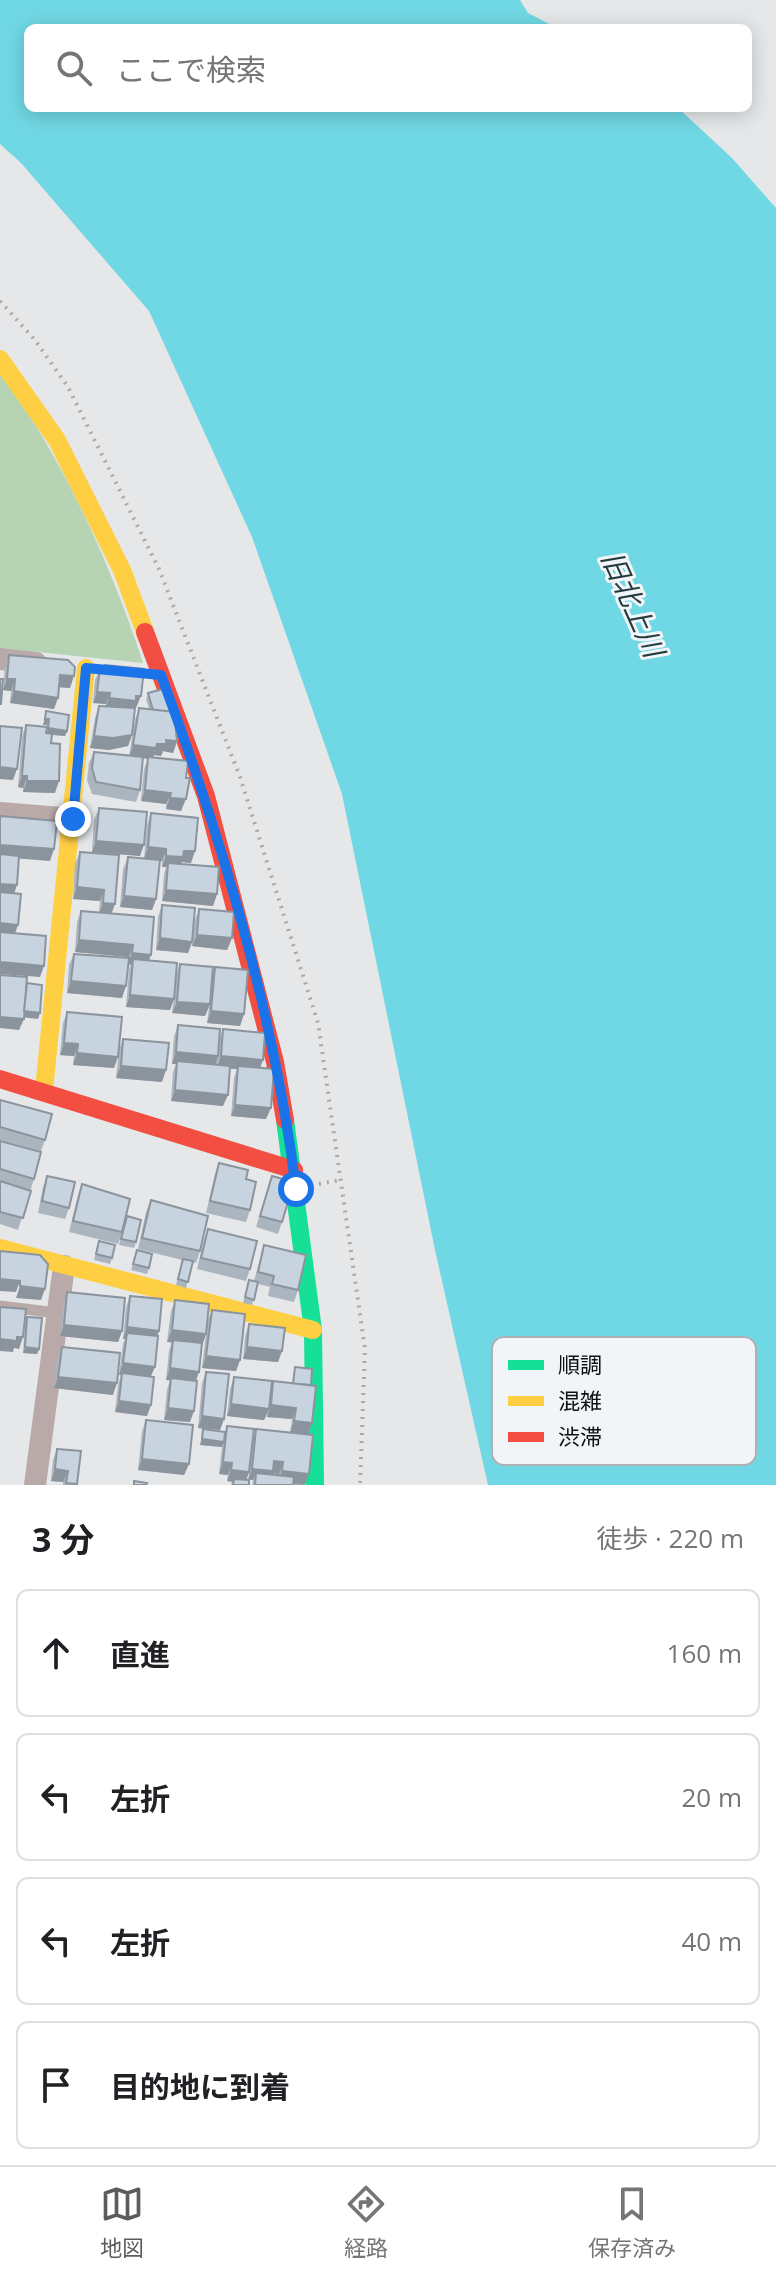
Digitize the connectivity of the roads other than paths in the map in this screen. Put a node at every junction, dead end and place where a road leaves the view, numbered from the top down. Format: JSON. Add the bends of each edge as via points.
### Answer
{"nodes":[{"id":1,"x":0,"y":359,"type":"edge"},
{"id":2,"x":0,"y":659,"type":"edge"},
{"id":3,"x":94,"y":669,"type":"joint"},
{"id":4,"x":131,"y":672,"type":"edge"},
{"id":5,"x":161,"y":675,"type":"junction"},
{"id":6,"x":0,"y":813,"type":"edge"},
{"id":7,"x":73,"y":819,"type":"junction"},
{"id":8,"x":0,"y":1079,"type":"edge"},
{"id":9,"x":44,"y":1090,"type":"junction"},
{"id":10,"x":294,"y":1170,"type":"junction"},
{"id":11,"x":0,"y":1248,"type":"edge"},
{"id":12,"x":64,"y":1266,"type":"junction"},
{"id":13,"x":0,"y":1306,"type":"edge"},
{"id":14,"x":57,"y":1313,"type":"junction"},
{"id":15,"x":313,"y":1330,"type":"junction"},
{"id":16,"x":35,"y":1485,"type":"edge"},
{"id":17,"x":315,"y":1485,"type":"edge"}],
"edges":[{"from":1,"to":5,"type":"street","via":[[57,440],[122,570]]},
{"from":2,"to":3,"type":"street"},
{"from":3,"to":7,"type":"street"},
{"from":4,"to":5,"type":"street"},
{"from":5,"to":10,"type":"street","via":[[206,796],[275,1062]]},
{"from":6,"to":7,"type":"street"},
{"from":7,"to":9,"type":"street"},
{"from":8,"to":9,"type":"street"},
{"from":9,"to":10,"type":"street"},
{"from":10,"to":15,"type":"street"},
{"from":11,"to":12,"type":"street"},
{"from":12,"to":14,"type":"street"},
{"from":12,"to":15,"type":"street"},
{"from":13,"to":14,"type":"lane"},
{"from":14,"to":16,"type":"street"},
{"from":15,"to":17,"type":"street"}]}
